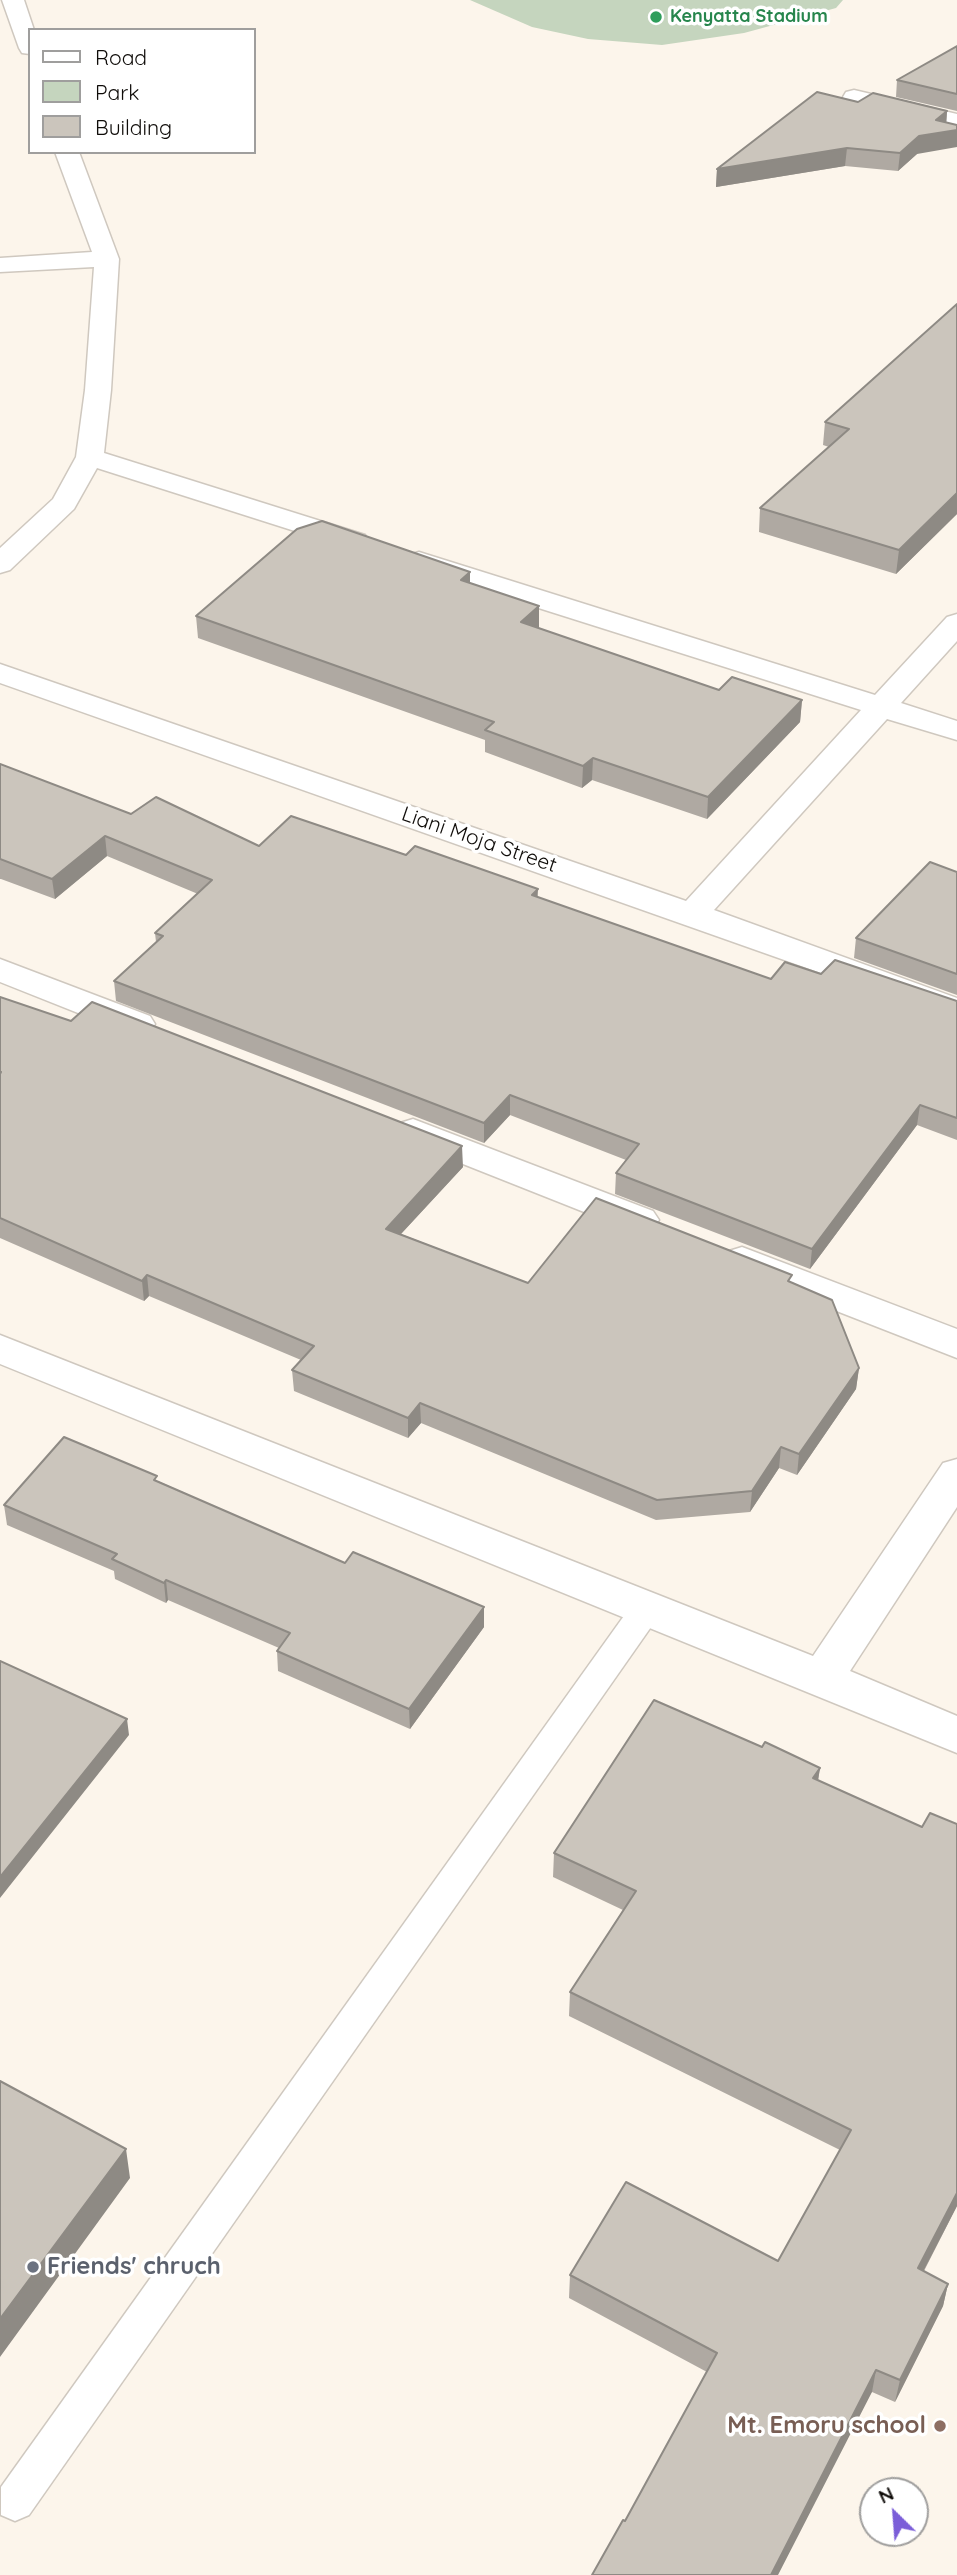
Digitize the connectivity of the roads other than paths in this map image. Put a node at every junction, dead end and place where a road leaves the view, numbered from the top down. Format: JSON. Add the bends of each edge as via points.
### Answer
{"nodes":[{"id":1,"x":13,"y":0,"type":"edge"},
{"id":2,"x":28,"y":42,"type":"edge"},
{"id":3,"x":854,"y":97,"type":"dead end"},
{"id":4,"x":957,"y":121,"type":"edge"},
{"id":5,"x":68,"y":154,"type":"edge"},
{"id":6,"x":107,"y":259,"type":"junction"},
{"id":7,"x":0,"y":265,"type":"edge"},
{"id":8,"x":90,"y":457,"type":"junction"},
{"id":9,"x":0,"y":564,"type":"edge"},
{"id":10,"x":957,"y":622,"type":"edge"},
{"id":11,"x":0,"y":673,"type":"edge"},
{"id":12,"x":880,"y":707,"type":"junction"},
{"id":13,"x":957,"y":731,"type":"edge"},
{"id":14,"x":692,"y":914,"type":"junction"},
{"id":15,"x":0,"y":970,"type":"edge"},
{"id":16,"x":957,"y":1010,"type":"edge"},
{"id":17,"x":168,"y":1035,"type":"edge"},
{"id":18,"x":388,"y":1121,"type":"edge"},
{"id":19,"x":673,"y":1233,"type":"edge"},
{"id":20,"x":711,"y":1248,"type":"edge"},
{"id":21,"x":957,"y":1344,"type":"edge"},
{"id":22,"x":0,"y":1349,"type":"edge"},
{"id":23,"x":957,"y":1474,"type":"edge"},
{"id":24,"x":647,"y":1608,"type":"junction"},
{"id":25,"x":821,"y":1678,"type":"junction"},
{"id":26,"x":957,"y":1735,"type":"edge"},
{"id":27,"x":15,"y":2501,"type":"dead end"}],
"edges":[{"from":1,"to":2,"type":"street"},
{"from":3,"to":4,"type":"street"},
{"from":5,"to":6,"type":"street"},
{"from":6,"to":7,"type":"street"},
{"from":6,"to":8,"type":"street"},
{"from":8,"to":9,"type":"street","via":[[64,503]]},
{"from":8,"to":12,"type":"street"},
{"from":10,"to":12,"type":"street"},
{"from":11,"to":14,"type":"street","name":"Liani Moja Street"},
{"from":12,"to":13,"type":"street"},
{"from":12,"to":14,"type":"street"},
{"from":14,"to":16,"type":"street","name":"Liani Moja Street"},
{"from":15,"to":17,"type":"street"},
{"from":18,"to":19,"type":"street"},
{"from":20,"to":21,"type":"street"},
{"from":22,"to":24,"type":"street"},
{"from":23,"to":25,"type":"street"},
{"from":24,"to":25,"type":"street"},
{"from":24,"to":27,"type":"lane"},
{"from":25,"to":26,"type":"street"}]}
